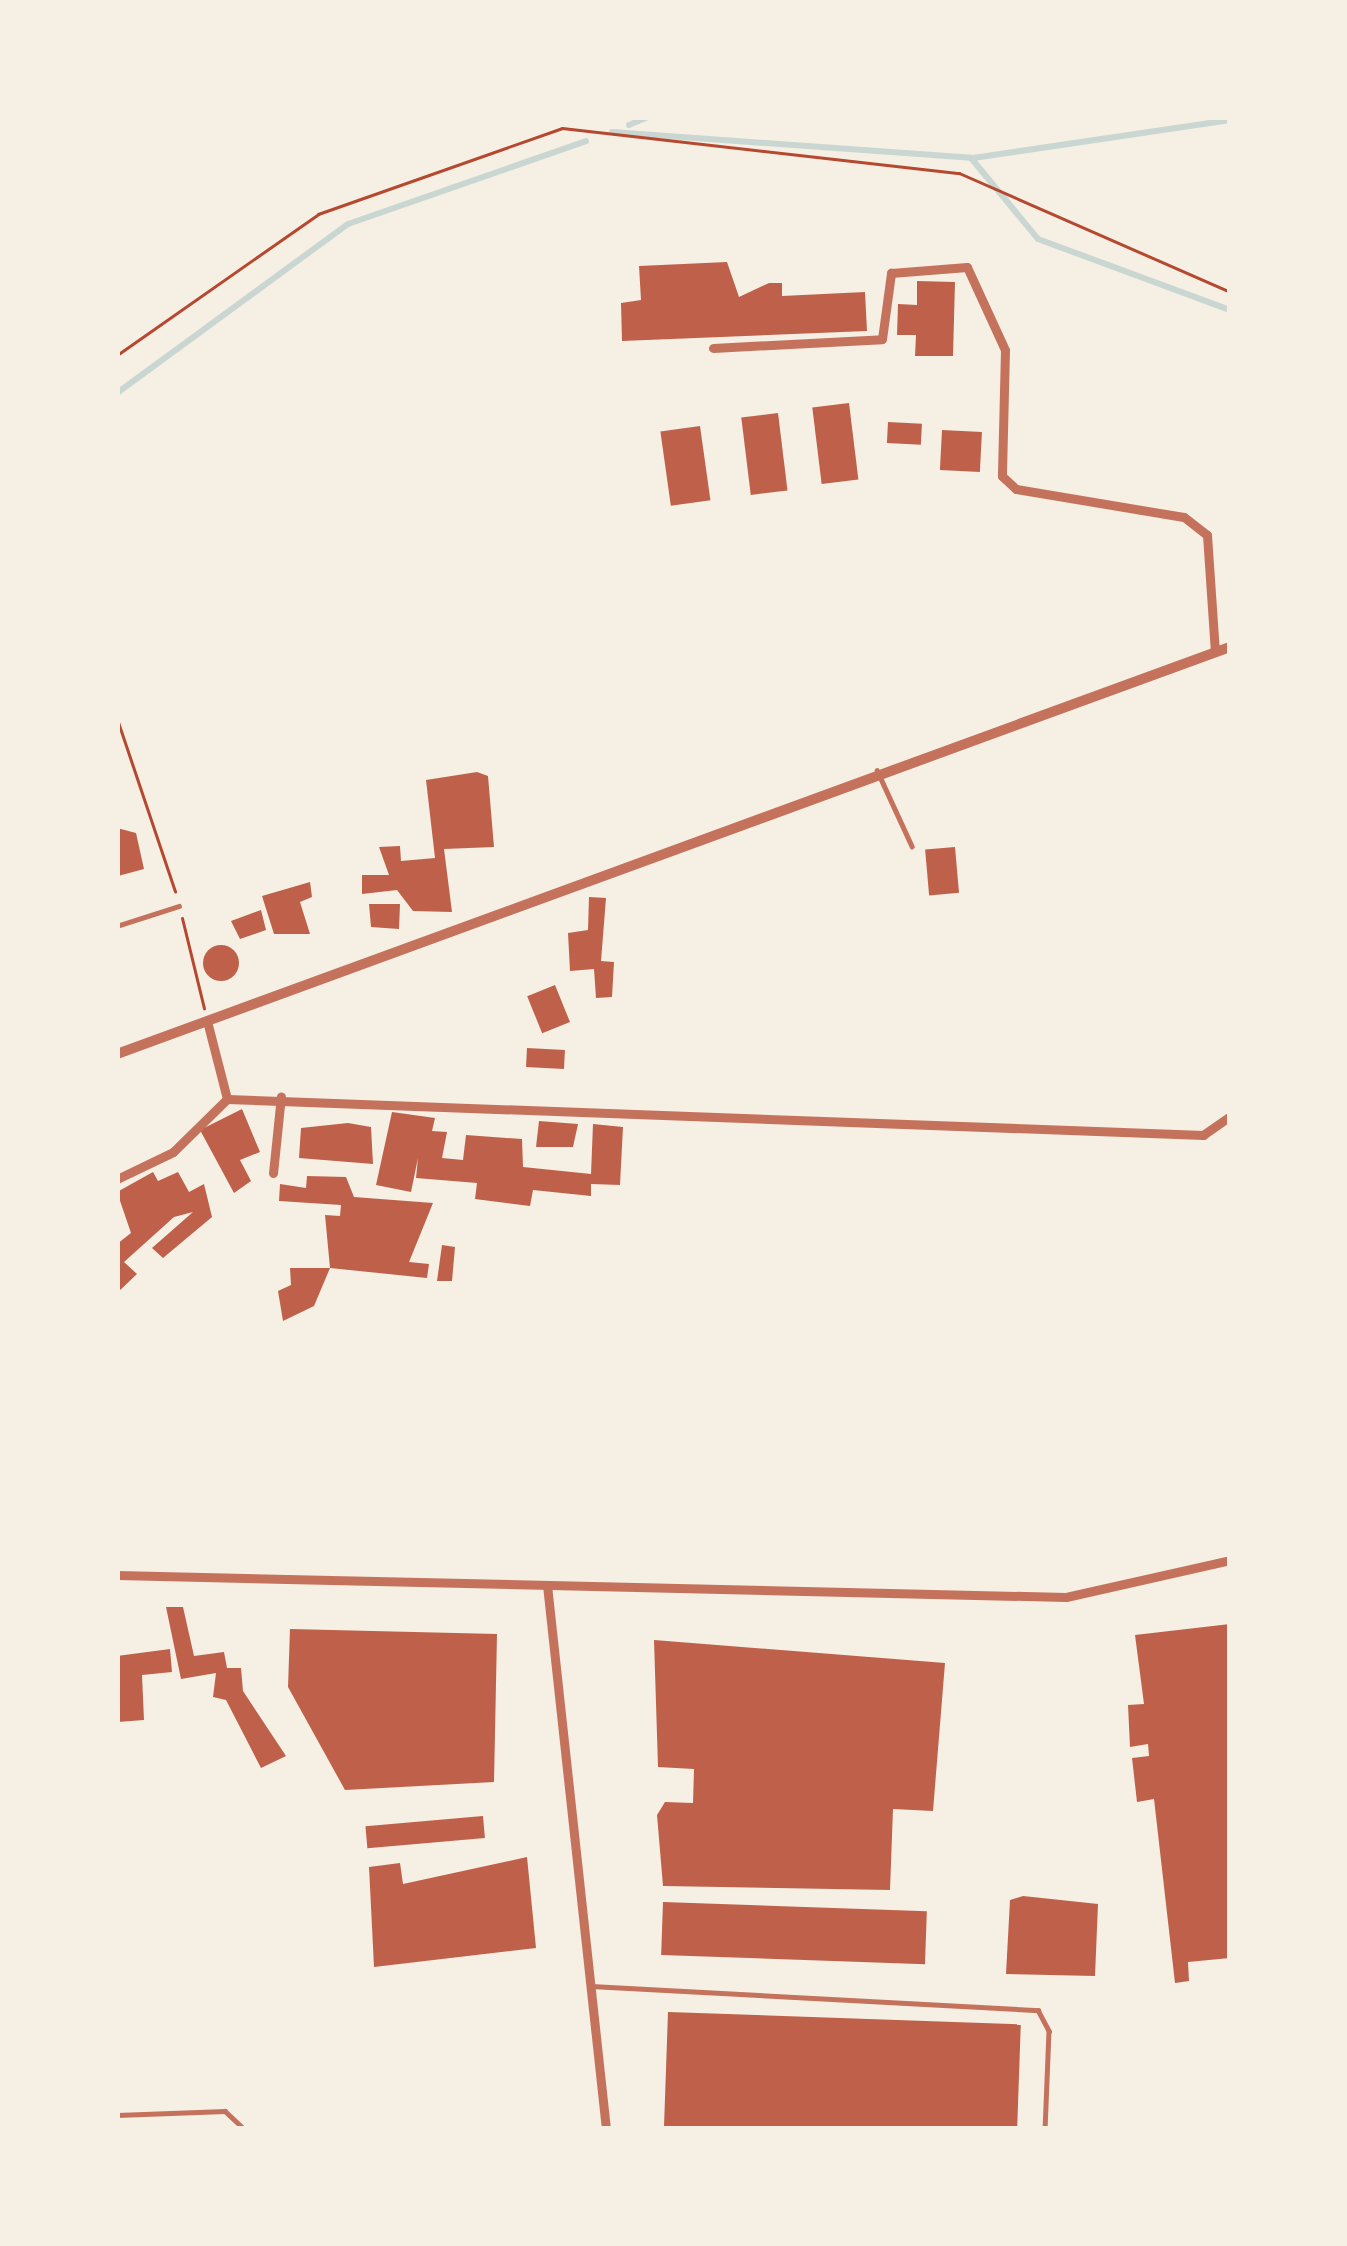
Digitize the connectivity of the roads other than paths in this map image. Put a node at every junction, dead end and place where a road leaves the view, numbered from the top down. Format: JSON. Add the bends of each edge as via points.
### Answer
{"nodes":[{"id":1,"x":713,"y":348,"type":"dead end"},
{"id":2,"x":1226,"y":649,"type":"edge"},
{"id":3,"x":877,"y":770,"type":"junction"},
{"id":4,"x":912,"y":846,"type":"dead end"},
{"id":5,"x":179,"y":906,"type":"road end"},
{"id":6,"x":117,"y":926,"type":"edge"},
{"id":7,"x":208,"y":1021,"type":"junction"},
{"id":8,"x":117,"y":1054,"type":"edge"},
{"id":9,"x":281,"y":1096,"type":"junction"},
{"id":10,"x":226,"y":1100,"type":"junction"},
{"id":11,"x":1230,"y":1116,"type":"edge"},
{"id":12,"x":273,"y":1173,"type":"dead end"},
{"id":13,"x":117,"y":1179,"type":"edge"},
{"id":14,"x":1230,"y":1560,"type":"edge"},
{"id":15,"x":117,"y":1575,"type":"edge"},
{"id":16,"x":547,"y":1585,"type":"junction"},
{"id":17,"x":591,"y":1986,"type":"junction"},
{"id":18,"x":117,"y":2115,"type":"edge"},
{"id":19,"x":244,"y":2129,"type":"edge"},
{"id":20,"x":606,"y":2129,"type":"edge"},
{"id":21,"x":1045,"y":2129,"type":"edge"}],
"edges":[{"from":1,"to":2,"type":"street","via":[[882,339],[891,273],[967,267],[1005,350],[1002,476],[1016,489],[1184,517],[1207,535]]},
{"from":2,"to":3,"type":"street"},
{"from":3,"to":4,"type":"lane"},
{"from":3,"to":7,"type":"street"},
{"from":5,"to":6,"type":"lane"},
{"from":7,"to":8,"type":"street"},
{"from":7,"to":10,"type":"street"},
{"from":9,"to":10,"type":"street"},
{"from":9,"to":11,"type":"street","via":[[490,1114],[1203,1135]]},
{"from":9,"to":12,"type":"street"},
{"from":10,"to":13,"type":"street","via":[[173,1152]]},
{"from":14,"to":16,"type":"street","via":[[1066,1597]]},
{"from":15,"to":16,"type":"street"},
{"from":16,"to":17,"type":"street"},
{"from":17,"to":20,"type":"street"},
{"from":17,"to":21,"type":"lane","via":[[1038,2010],[1049,2031]]},
{"from":18,"to":19,"type":"lane","via":[[225,2111]]}]}
